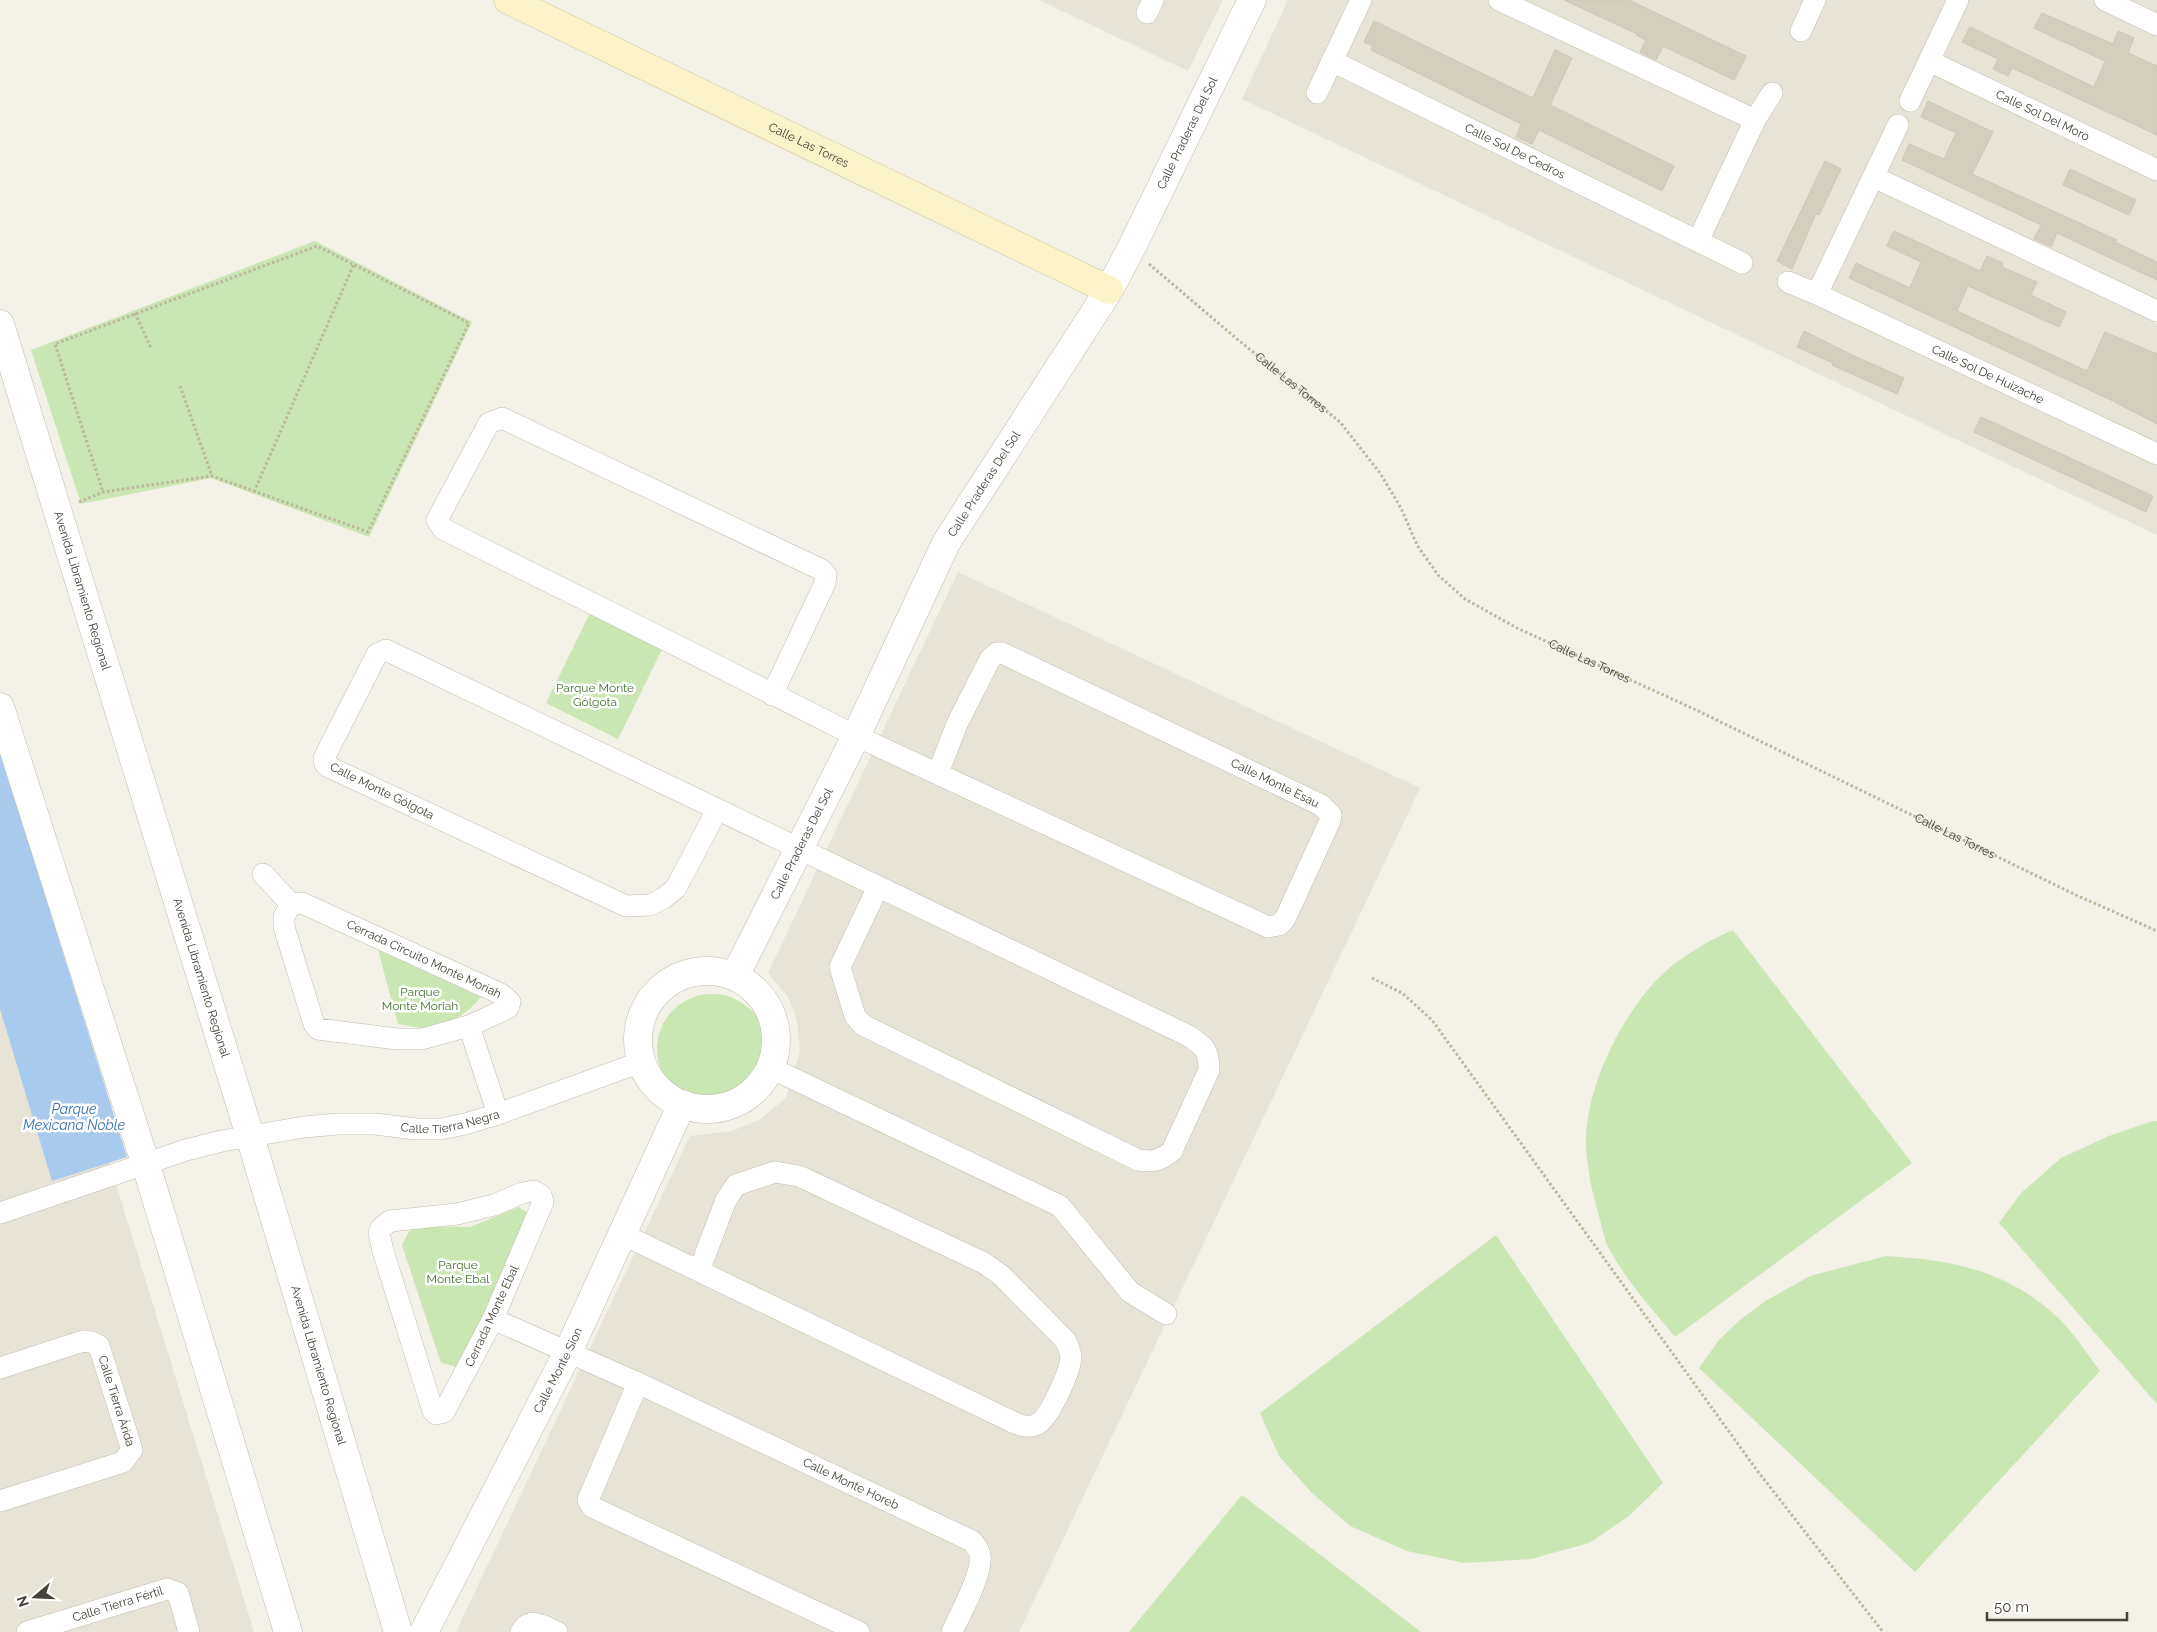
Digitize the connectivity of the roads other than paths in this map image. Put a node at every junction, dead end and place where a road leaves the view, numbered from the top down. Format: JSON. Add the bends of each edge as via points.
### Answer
{"nodes":[{"id":1,"x":508,"y":0,"type":"edge"},
{"id":2,"x":1252,"y":0,"type":"edge"},
{"id":3,"x":1360,"y":0,"type":"edge"},
{"id":4,"x":1499,"y":0,"type":"edge"},
{"id":5,"x":1815,"y":0,"type":"edge"},
{"id":6,"x":1958,"y":0,"type":"edge"},
{"id":7,"x":2105,"y":0,"type":"edge"},
{"id":8,"x":2157,"y":25,"type":"edge"},
{"id":9,"x":1801,"y":31,"type":"dead end"},
{"id":10,"x":1332,"y":61,"type":"junction"},
{"id":11,"x":1929,"y":61,"type":"junction"},
{"id":12,"x":1317,"y":93,"type":"dead end"},
{"id":13,"x":1772,"y":93,"type":"dead end"},
{"id":14,"x":1910,"y":101,"type":"dead end"},
{"id":15,"x":1756,"y":120,"type":"junction"},
{"id":16,"x":1898,"y":125,"type":"dead end"},
{"id":17,"x":2157,"y":170,"type":"edge"},
{"id":18,"x":1874,"y":177,"type":"junction"},
{"id":19,"x":1698,"y":241,"type":"junction"},
{"id":20,"x":1742,"y":263,"type":"dead end"},
{"id":21,"x":1788,"y":282,"type":"dead end"},
{"id":22,"x":1109,"y":290,"type":"junction"},
{"id":23,"x":1817,"y":294,"type":"junction"},
{"id":24,"x":2157,"y":312,"type":"edge"},
{"id":25,"x":0,"y":324,"type":"edge"},
{"id":26,"x":2157,"y":454,"type":"edge"},
{"id":27,"x":772,"y":695,"type":"junction"},
{"id":28,"x":0,"y":707,"type":"edge"},
{"id":29,"x":856,"y":736,"type":"junction"},
{"id":30,"x":938,"y":773,"type":"junction"},
{"id":31,"x":717,"y":810,"type":"junction"},
{"id":32,"x":799,"y":849,"type":"junction"},
{"id":33,"x":262,"y":874,"type":"dead end"},
{"id":34,"x":878,"y":887,"type":"junction"},
{"id":35,"x":291,"y":904,"type":"junction"},
{"id":36,"x":734,"y":976,"type":"junction"},
{"id":37,"x":469,"y":1026,"type":"junction"},
{"id":38,"x":641,"y":1062,"type":"junction"},
{"id":39,"x":771,"y":1068,"type":"junction"},
{"id":40,"x":682,"y":1104,"type":"junction"},
{"id":41,"x":498,"y":1114,"type":"junction"},
{"id":42,"x":250,"y":1136,"type":"junction"},
{"id":43,"x":146,"y":1165,"type":"junction"},
{"id":44,"x":0,"y":1213,"type":"edge"},
{"id":45,"x":622,"y":1234,"type":"junction"},
{"id":46,"x":699,"y":1271,"type":"junction"},
{"id":47,"x":1166,"y":1314,"type":"dead end"},
{"id":48,"x":493,"y":1319,"type":"junction"},
{"id":49,"x":568,"y":1352,"type":"junction"},
{"id":50,"x":0,"y":1368,"type":"edge"},
{"id":51,"x":638,"y":1383,"type":"junction"},
{"id":52,"x":0,"y":1501,"type":"edge"},
{"id":53,"x":27,"y":1632,"type":"edge"},
{"id":54,"x":189,"y":1632,"type":"edge"},
{"id":55,"x":288,"y":1632,"type":"edge"},
{"id":56,"x":398,"y":1632,"type":"edge"},
{"id":57,"x":424,"y":1632,"type":"edge"},
{"id":58,"x":520,"y":1632,"type":"edge"},
{"id":59,"x":557,"y":1632,"type":"edge"},
{"id":60,"x":859,"y":1632,"type":"edge"},
{"id":61,"x":952,"y":1632,"type":"edge"}],
"edges":[{"from":1,"to":22,"type":"main road","name":"Calle Las Torres"},
{"from":2,"to":22,"type":"street","name":"Calle Praderas Del Sol"},
{"from":3,"to":10,"type":"street"},
{"from":4,"to":15,"type":"street"},
{"from":5,"to":9,"type":"street"},
{"from":6,"to":11,"type":"street"},
{"from":7,"to":8,"type":"street"},
{"from":10,"to":12,"type":"street"},
{"from":10,"to":19,"type":"street","name":"Calle Sol De Cedros"},
{"from":11,"to":14,"type":"street"},
{"from":11,"to":17,"type":"street","name":"Calle Sol Del Moro"},
{"from":13,"to":15,"type":"street"},
{"from":15,"to":19,"type":"street"},
{"from":16,"to":18,"type":"street"},
{"from":18,"to":23,"type":"street"},
{"from":18,"to":24,"type":"street"},
{"from":19,"to":20,"type":"street","name":"Calle Sol De Cedros"},
{"from":21,"to":23,"type":"street","name":"Calle Sol De Huizache"},
{"from":22,"to":29,"type":"street","name":"Calle Praderas Del Sol","via":[[946,543]]},
{"from":23,"to":26,"type":"street","name":"Calle Sol De Huizache"},
{"from":25,"to":42,"type":"street","name":"Avenida Libramiento Regional"},
{"from":27,"to":27,"type":"street","name":"Calle Monte Esau","via":[[826,583],[822,570],[502,418],[489,423],[438,520],[439,526]]},
{"from":27,"to":29,"type":"street","name":"Calle Monte Esau"},
{"from":28,"to":43,"type":"street"},
{"from":29,"to":30,"type":"street","name":"Calle Monte Esau"},
{"from":29,"to":32,"type":"street","name":"Calle Praderas Del Sol"},
{"from":30,"to":30,"type":"street","name":"Calle Monte Esau","via":[[1268,927],[1279,925],[1285,919],[1331,815],[1320,804],[1002,653],[990,659],[957,724]]},
{"from":31,"to":31,"type":"street","name":"Calle Monte Gólgota","via":[[386,650],[377,654],[324,758],[329,767],[626,906],[650,905],[676,888]]},
{"from":31,"to":32,"type":"street","name":"Calle Monte Gólgota"},
{"from":32,"to":34,"type":"street","name":"Calle Monte Gólgota"},
{"from":32,"to":36,"type":"street","name":"Calle Praderas Del Sol"},
{"from":33,"to":35,"type":"street"},
{"from":34,"to":34,"type":"street","name":"Calle Monte Gólgota","via":[[1204,1046],[1209,1055],[1209,1070],[1172,1151],[1161,1160],[1138,1160],[863,1025],[855,1016],[840,967]]},
{"from":35,"to":37,"type":"street","name":"Cerrada Circuito Monte Moriah","via":[[284,917],[284,927],[318,1030],[422,1039]]},
{"from":35,"to":37,"type":"street","name":"Cerrada Circuito Monte Moriah","via":[[302,903],[501,994],[510,1002],[508,1008]]},
{"from":36,"to":38,"type":"street","via":[[713,970],[690,972],[669,982],[652,996],[642,1017],[637,1039]]},
{"from":36,"to":39,"type":"street","via":[[754,988],[768,1006],[776,1027],[776,1050]]},
{"from":37,"to":41,"type":"street"},
{"from":38,"to":40,"type":"street","via":[[652,1083],[669,1098]]},
{"from":38,"to":41,"type":"street","name":"Calle Tierra Negra"},
{"from":39,"to":40,"type":"street","via":[[755,1091],[736,1104],[714,1110]]},
{"from":39,"to":47,"type":"street","via":[[1060,1206],[1130,1292]]},
{"from":40,"to":45,"type":"street","name":"Calle Monte Sion"},
{"from":41,"to":42,"type":"street","name":"Calle Tierra Negra","via":[[441,1129],[338,1124]]},
{"from":42,"to":43,"type":"street","name":"Calle Tierra Negra","via":[[186,1150]]},
{"from":42,"to":56,"type":"street","name":"Avenida Libramiento Regional"},
{"from":43,"to":44,"type":"street"},
{"from":43,"to":55,"type":"street"},
{"from":45,"to":46,"type":"street"},
{"from":45,"to":49,"type":"street","name":"Calle Monte Sion"},
{"from":46,"to":46,"type":"street","via":[[1027,1427],[1039,1423],[1049,1411],[1069,1367],[1071,1354],[1066,1341],[1002,1276],[984,1263],[799,1176],[775,1172],[736,1185],[726,1200]]},
{"from":48,"to":48,"type":"street","name":"Cerrada Monte Ebal","via":[[544,1202],[541,1195],[534,1191],[522,1193],[494,1205],[457,1214],[390,1221],[381,1228],[383,1251],[436,1414],[444,1412]]},
{"from":48,"to":49,"type":"street","name":"Calle Monte Horeb"},
{"from":49,"to":51,"type":"street","name":"Calle Monte Horeb"},
{"from":49,"to":57,"type":"street","name":"Calle Monte Sion"},
{"from":50,"to":52,"type":"street","name":"Calle Tierra Árida","via":[[83,1342],[99,1346],[132,1450],[124,1462]]},
{"from":51,"to":60,"type":"street","via":[[588,1500],[592,1507]]},
{"from":51,"to":61,"type":"street","name":"Calle Monte Horeb","via":[[972,1541],[979,1549],[979,1566]]},
{"from":53,"to":54,"type":"street","name":"Calle Tierra Fértil","via":[[167,1589],[178,1593]]},
{"from":58,"to":59,"type":"street","via":[[524,1626],[537,1623]]}]}
